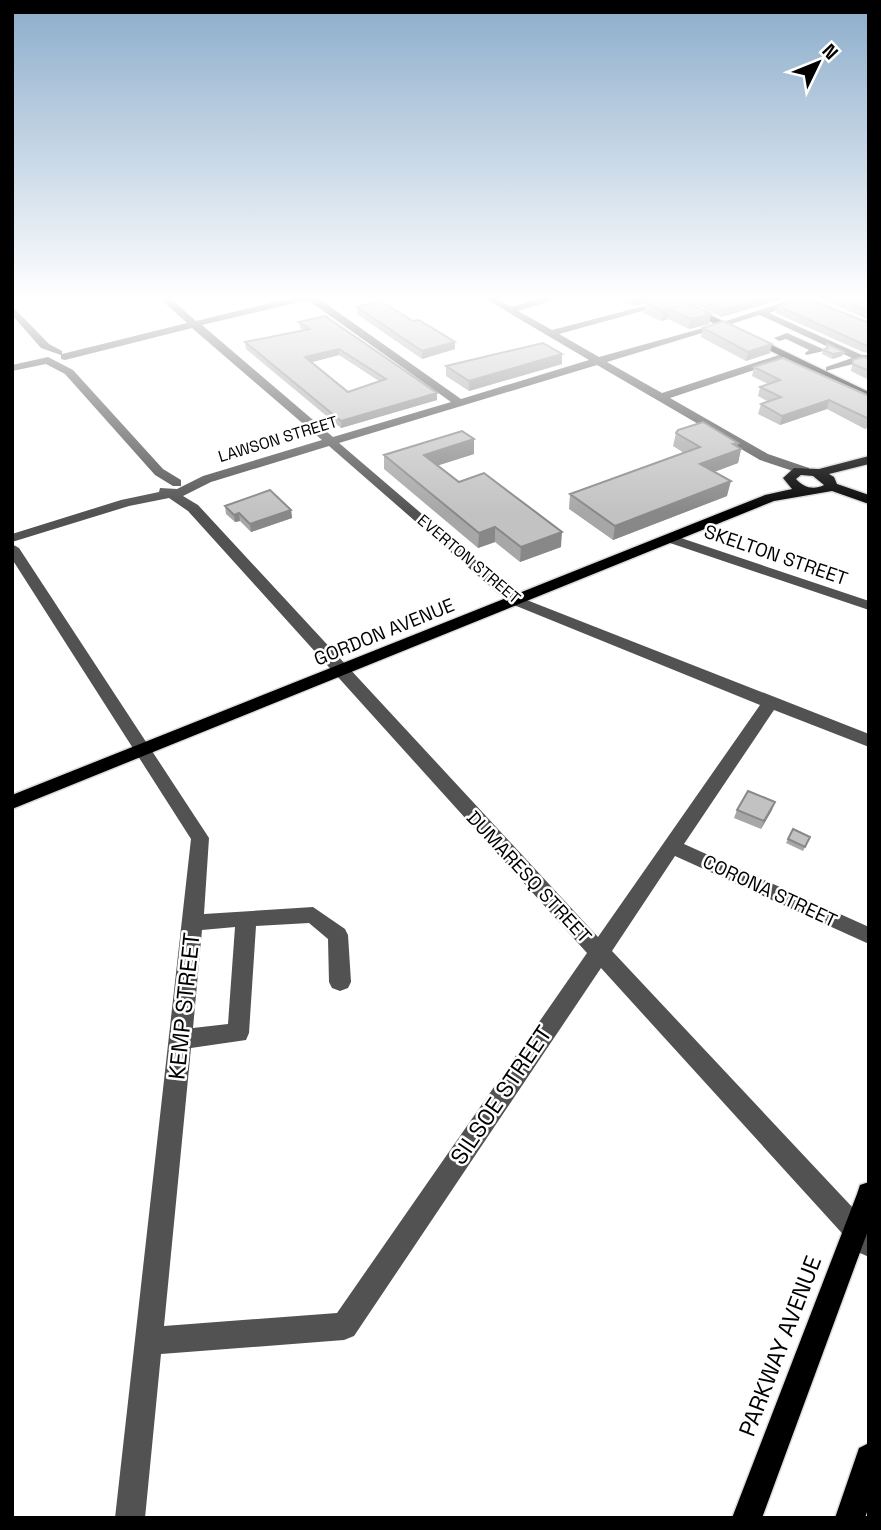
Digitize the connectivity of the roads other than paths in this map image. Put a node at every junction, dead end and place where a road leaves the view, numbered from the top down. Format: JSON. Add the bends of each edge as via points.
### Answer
{"nodes":[{"id":1,"x":67,"y":369,"type":"edge"},
{"id":2,"x":247,"y":369,"type":"edge"},
{"id":3,"x":412,"y":369,"type":"edge"},
{"id":4,"x":569,"y":369,"type":"edge"},
{"id":5,"x":616,"y":369,"type":"edge"},
{"id":6,"x":745,"y":369,"type":"edge"},
{"id":7,"x":814,"y":369,"type":"edge"},
{"id":8,"x":830,"y":369,"type":"edge"},
{"id":9,"x":869,"y":387,"type":"edge"},
{"id":10,"x":869,"y":396,"type":"edge"},
{"id":11,"x":662,"y":397,"type":"junction"},
{"id":12,"x":460,"y":403,"type":"junction"},
{"id":13,"x":331,"y":442,"type":"junction"},
{"id":14,"x":764,"y":457,"type":"junction"},
{"id":15,"x":869,"y":460,"type":"edge"},
{"id":16,"x":847,"y":468,"type":"junction"},
{"id":17,"x":805,"y":471,"type":"junction"},
{"id":18,"x":819,"y":473,"type":"junction"},
{"id":19,"x":789,"y":480,"type":"junction"},
{"id":20,"x":828,"y":486,"type":"junction"},
{"id":21,"x":175,"y":489,"type":"junction"},
{"id":22,"x":804,"y":490,"type":"junction"},
{"id":23,"x":770,"y":498,"type":"junction"},
{"id":24,"x":862,"y":498,"type":"edge"},
{"id":25,"x":12,"y":538,"type":"edge"},
{"id":26,"x":671,"y":539,"type":"junction"},
{"id":27,"x":12,"y":548,"type":"edge"},
{"id":28,"x":514,"y":600,"type":"junction"},
{"id":29,"x":869,"y":606,"type":"edge"},
{"id":30,"x":341,"y":670,"type":"junction"},
{"id":31,"x":770,"y":703,"type":"junction"},
{"id":32,"x":869,"y":741,"type":"edge"},
{"id":33,"x":144,"y":750,"type":"junction"},
{"id":34,"x":12,"y":802,"type":"edge"},
{"id":35,"x":671,"y":846,"type":"junction"},
{"id":36,"x":246,"y":918,"type":"junction"},
{"id":37,"x":193,"y":923,"type":"junction"},
{"id":38,"x":869,"y":936,"type":"edge"},
{"id":39,"x":598,"y":952,"type":"junction"},
{"id":40,"x":340,"y":982,"type":"dead end"},
{"id":41,"x":181,"y":1039,"type":"junction"},
{"id":42,"x":869,"y":1194,"type":"edge"},
{"id":43,"x":862,"y":1236,"type":"edge"},
{"id":44,"x":148,"y":1341,"type":"junction"},
{"id":45,"x":869,"y":1458,"type":"edge"},
{"id":46,"x":130,"y":1518,"type":"edge"},
{"id":47,"x":747,"y":1518,"type":"edge"},
{"id":48,"x":850,"y":1518,"type":"edge"}],
"edges":[{"from":1,"to":21,"type":"street","via":[[159,472],[158,478]]},
{"from":2,"to":13,"type":"street","name":"EVERTON STREET"},
{"from":3,"to":12,"type":"street"},
{"from":4,"to":12,"type":"street","name":"LAWSON STREET"},
{"from":5,"to":11,"type":"street"},
{"from":6,"to":11,"type":"street"},
{"from":7,"to":10,"type":"main road"},
{"from":8,"to":9,"type":"main road"},
{"from":11,"to":14,"type":"street"},
{"from":12,"to":13,"type":"street","name":"LAWSON STREET"},
{"from":13,"to":21,"type":"street","name":"LAWSON STREET"},
{"from":13,"to":28,"type":"street","name":"EVERTON STREET"},
{"from":14,"to":17,"type":"street"},
{"from":14,"to":19,"type":"street"},
{"from":15,"to":16,"type":"main road"},
{"from":16,"to":18,"type":"main road"},
{"from":16,"to":20,"type":"main road"},
{"from":17,"to":18,"type":"main road"},
{"from":17,"to":19,"type":"main road","name":"GORDON AVENUE","via":[[795,472]]},
{"from":18,"to":20,"type":"main road"},
{"from":19,"to":22,"type":"main road"},
{"from":19,"to":23,"type":"main road","name":"GORDON AVENUE"},
{"from":20,"to":22,"type":"main road"},
{"from":20,"to":24,"type":"main road"},
{"from":21,"to":25,"type":"street","name":"LAWSON STREET"},
{"from":21,"to":30,"type":"street","name":"DUMARESQ STREET"},
{"from":22,"to":23,"type":"main road","name":"GORDON AVENUE"},
{"from":23,"to":26,"type":"main road","name":"GORDON AVENUE"},
{"from":26,"to":28,"type":"main road","name":"GORDON AVENUE"},
{"from":26,"to":29,"type":"street","name":"SKELTON STREET"},
{"from":27,"to":33,"type":"street","name":"KEMP STREET"},
{"from":28,"to":30,"type":"main road","name":"GORDON AVENUE"},
{"from":28,"to":31,"type":"street","name":"EVERTON STREET"},
{"from":30,"to":33,"type":"main road","name":"GORDON AVENUE"},
{"from":30,"to":39,"type":"street","name":"DUMARESQ STREET"},
{"from":31,"to":32,"type":"street","name":"EVERTON STREET"},
{"from":31,"to":35,"type":"street","name":"SILSOE STREET"},
{"from":33,"to":34,"type":"main road","name":"GORDON AVENUE"},
{"from":33,"to":37,"type":"street","name":"KEMP STREET","via":[[200,838]]},
{"from":35,"to":38,"type":"street","name":"CORONA STREET"},
{"from":35,"to":39,"type":"street","name":"SILSOE STREET"},
{"from":36,"to":37,"type":"street"},
{"from":36,"to":40,"type":"street","via":[[313,915],[338,935]]},
{"from":36,"to":41,"type":"street","via":[[238,1034]]},
{"from":37,"to":41,"type":"street","name":"KEMP STREET"},
{"from":39,"to":43,"type":"street","name":"DUMARESQ STREET"},
{"from":39,"to":44,"type":"street","name":"SILSOE STREET","via":[[344,1326]]},
{"from":41,"to":44,"type":"street","name":"KEMP STREET"},
{"from":42,"to":43,"type":"main road","name":"PARKWAY AVENUE"},
{"from":43,"to":47,"type":"main road","name":"PARKWAY AVENUE"},
{"from":44,"to":46,"type":"street","name":"KEMP STREET"},
{"from":45,"to":48,"type":"main road"}]}
